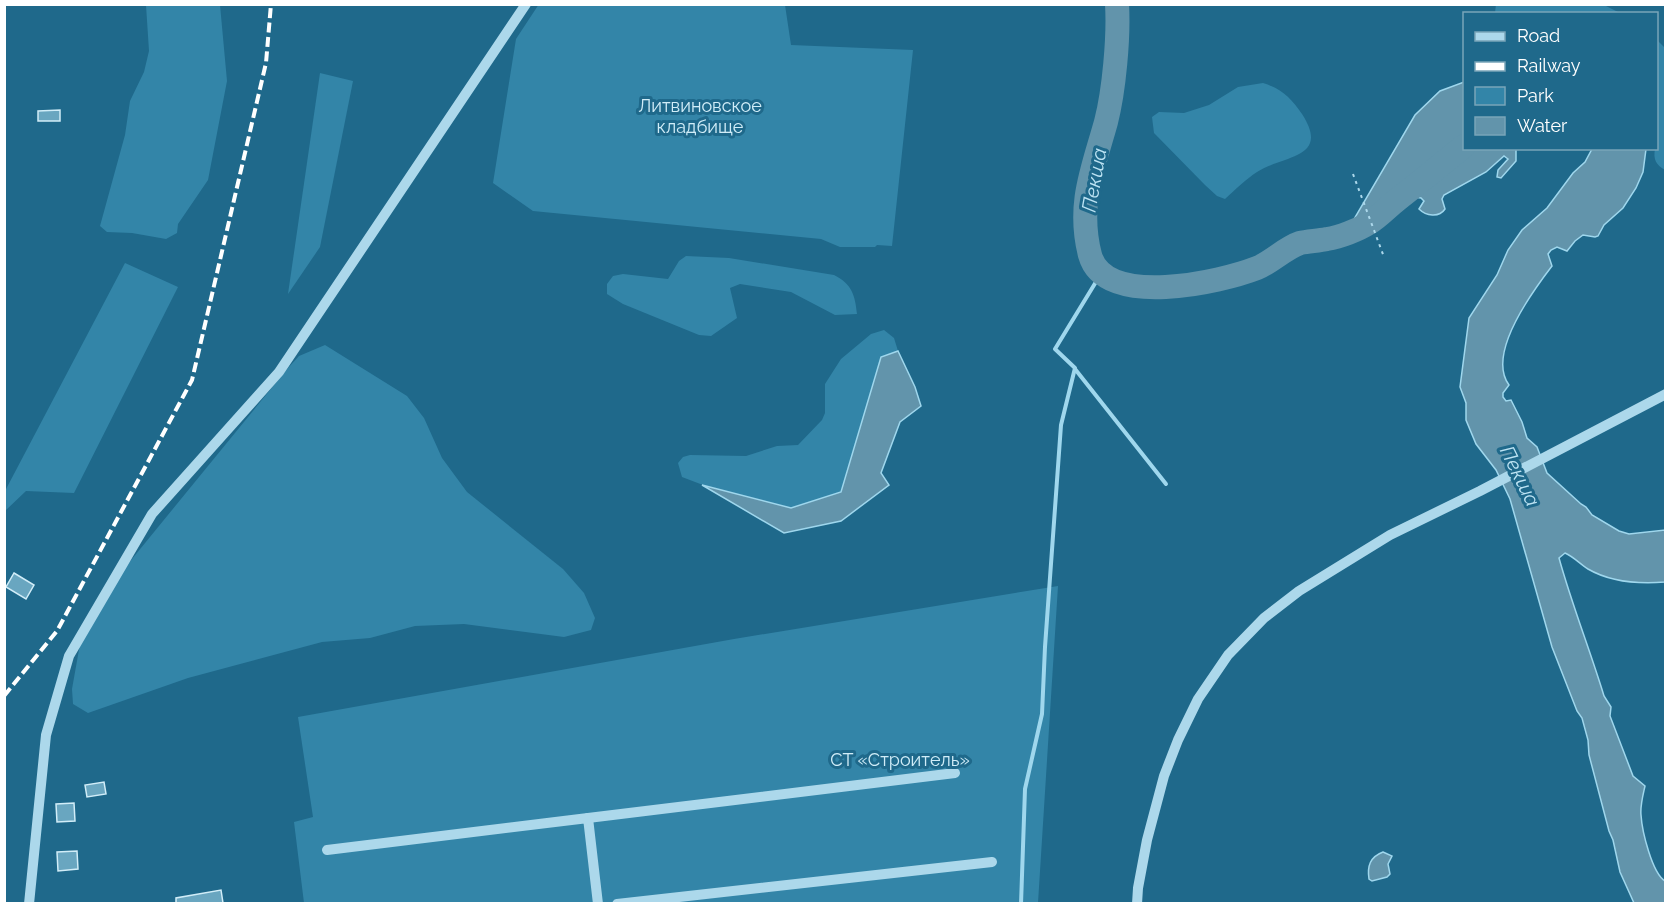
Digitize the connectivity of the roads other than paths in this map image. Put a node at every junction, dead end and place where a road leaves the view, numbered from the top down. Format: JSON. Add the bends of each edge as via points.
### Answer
{"nodes":[{"id":1,"x":526,"y":4,"type":"edge"},
{"id":2,"x":1665,"y":394,"type":"edge"},
{"id":3,"x":955,"y":773,"type":"dead end"},
{"id":4,"x":588,"y":818,"type":"junction"},
{"id":5,"x":327,"y":850,"type":"dead end"},
{"id":6,"x":992,"y":862,"type":"dead end"},
{"id":7,"x":29,"y":903,"type":"edge"},
{"id":8,"x":598,"y":903,"type":"edge"},
{"id":9,"x":617,"y":903,"type":"edge"},
{"id":10,"x":1137,"y":903,"type":"edge"}],
"edges":[{"from":1,"to":7,"type":"street","via":[[279,372],[152,514],[69,656],[46,735]]},
{"from":2,"to":10,"type":"street","via":[[1390,535],[1299,591],[1264,618],[1228,655],[1198,699],[1178,740],[1147,840]]},
{"from":3,"to":4,"type":"street"},
{"from":4,"to":5,"type":"street"},
{"from":4,"to":8,"type":"street"},
{"from":6,"to":9,"type":"street"}]}
